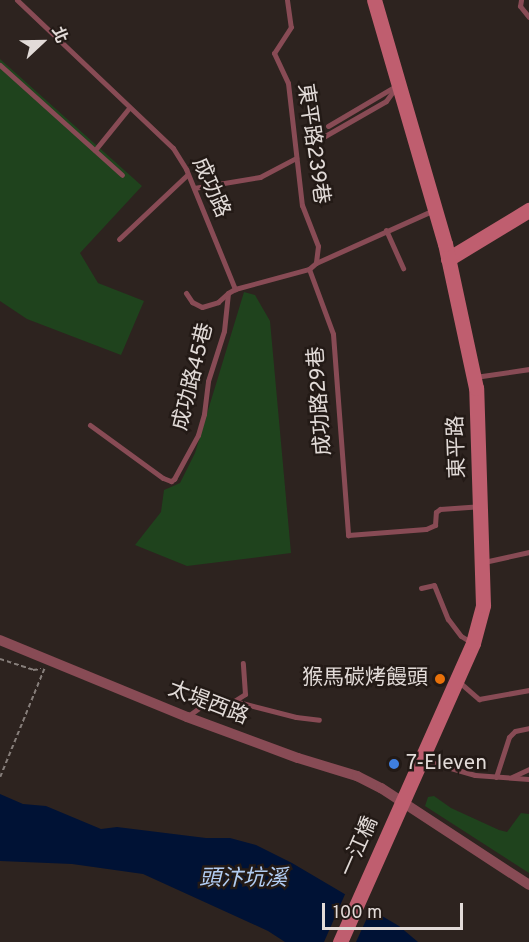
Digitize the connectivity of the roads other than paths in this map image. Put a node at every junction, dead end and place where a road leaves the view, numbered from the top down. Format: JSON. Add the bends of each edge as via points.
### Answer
{"nodes":[{"id":1,"x":17,"y":0,"type":"edge"},
{"id":2,"x":287,"y":0,"type":"edge"},
{"id":3,"x":374,"y":0,"type":"edge"},
{"id":4,"x":521,"y":0,"type":"edge"},
{"id":5,"x":529,"y":17,"type":"edge"},
{"id":6,"x":0,"y":65,"type":"edge"},
{"id":7,"x":398,"y":85,"type":"junction"},
{"id":8,"x":129,"y":108,"type":"junction"},
{"id":9,"x":328,"y":126,"type":"dead end"},
{"id":10,"x":318,"y":140,"type":"dead end"},
{"id":11,"x":95,"y":150,"type":"junction"},
{"id":12,"x":296,"y":158,"type":"junction"},
{"id":13,"x":122,"y":175,"type":"dead end"},
{"id":14,"x":187,"y":175,"type":"junction"},
{"id":15,"x":194,"y":188,"type":"junction"},
{"id":16,"x":435,"y":209,"type":"junction"},
{"id":17,"x":529,"y":210,"type":"edge"},
{"id":18,"x":386,"y":230,"type":"junction"},
{"id":19,"x":119,"y":239,"type":"dead end"},
{"id":20,"x":448,"y":259,"type":"junction"},
{"id":21,"x":316,"y":263,"type":"junction"},
{"id":22,"x":403,"y":268,"type":"dead end"},
{"id":23,"x":309,"y":269,"type":"junction"},
{"id":24,"x":235,"y":289,"type":"junction"},
{"id":25,"x":186,"y":293,"type":"dead end"},
{"id":26,"x":228,"y":293,"type":"junction"},
{"id":27,"x":529,"y":369,"type":"edge"},
{"id":28,"x":474,"y":377,"type":"junction"},
{"id":29,"x":90,"y":425,"type":"dead end"},
{"id":30,"x":481,"y":506,"type":"junction"},
{"id":31,"x":529,"y":552,"type":"edge"},
{"id":32,"x":482,"y":562,"type":"junction"},
{"id":33,"x":421,"y":588,"type":"dead end"},
{"id":34,"x":0,"y":640,"type":"edge"},
{"id":35,"x":473,"y":644,"type":"junction"},
{"id":36,"x":243,"y":663,"type":"dead end"},
{"id":37,"x":457,"y":681,"type":"junction"},
{"id":38,"x":529,"y":690,"type":"edge"},
{"id":39,"x":234,"y":701,"type":"junction"},
{"id":40,"x":187,"y":717,"type":"junction"},
{"id":41,"x":319,"y":720,"type":"dead end"},
{"id":42,"x":529,"y":728,"type":"edge"},
{"id":43,"x":421,"y":760,"type":"junction"},
{"id":44,"x":529,"y":769,"type":"edge"},
{"id":45,"x":496,"y":777,"type":"junction"},
{"id":46,"x":510,"y":778,"type":"junction"},
{"id":47,"x":529,"y":779,"type":"edge"},
{"id":48,"x":403,"y":802,"type":"junction"},
{"id":49,"x":529,"y":885,"type":"edge"},
{"id":50,"x":340,"y":942,"type":"edge"}],
"edges":[{"from":1,"to":8,"type":"lane","name":"成功路"},
{"from":2,"to":12,"type":"lane","name":"東平路239巷","via":[[291,27],[274,53],[288,83]]},
{"from":3,"to":7,"type":"main road","name":"東平路"},
{"from":4,"to":5,"type":"lane","via":[[520,6]]},
{"from":6,"to":11,"type":"lane"},
{"from":7,"to":9,"type":"lane"},
{"from":7,"to":10,"type":"lane","via":[[386,101]]},
{"from":7,"to":16,"type":"main road","name":"東平路"},
{"from":8,"to":11,"type":"lane"},
{"from":8,"to":14,"type":"lane","name":"成功路","via":[[173,148]]},
{"from":11,"to":13,"type":"lane"},
{"from":12,"to":15,"type":"lane","via":[[260,177]]},
{"from":12,"to":21,"type":"lane","name":"東平路239巷","via":[[302,205],[318,246]]},
{"from":14,"to":15,"type":"lane","name":"成功路"},
{"from":14,"to":19,"type":"lane"},
{"from":15,"to":24,"type":"lane","name":"成功路"},
{"from":16,"to":18,"type":"lane"},
{"from":16,"to":20,"type":"main road","name":"東平路"},
{"from":17,"to":20,"type":"main road"},
{"from":18,"to":21,"type":"lane"},
{"from":18,"to":22,"type":"lane"},
{"from":20,"to":28,"type":"main road","name":"東平路"},
{"from":21,"to":23,"type":"lane"},
{"from":23,"to":24,"type":"lane"},
{"from":23,"to":30,"type":"lane","name":"成功路29巷","via":[[333,334],[348,535],[426,529],[435,525],[436,512],[441,509]]},
{"from":24,"to":26,"type":"lane"},
{"from":25,"to":26,"type":"lane","via":[[202,307],[218,302]]},
{"from":26,"to":29,"type":"lane","name":"成功路45巷","via":[[224,331],[208,381],[198,435],[174,479],[167,481]]},
{"from":27,"to":28,"type":"lane"},
{"from":28,"to":30,"type":"main road","name":"東平路"},
{"from":30,"to":32,"type":"main road","name":"東平路"},
{"from":31,"to":32,"type":"lane"},
{"from":32,"to":35,"type":"main road","name":"東平路","via":[[483,604]]},
{"from":33,"to":35,"type":"lane","via":[[434,585],[453,626]]},
{"from":34,"to":40,"type":"street","name":"太堤西路"},
{"from":35,"to":37,"type":"main road","name":"東平路"},
{"from":36,"to":39,"type":"lane","via":[[245,694]]},
{"from":37,"to":38,"type":"lane","via":[[479,699]]},
{"from":37,"to":43,"type":"main road","name":"東平路"},
{"from":39,"to":40,"type":"lane","via":[[212,703]]},
{"from":39,"to":41,"type":"lane"},
{"from":40,"to":48,"type":"street","name":"太堤西路","via":[[357,776]]},
{"from":42,"to":45,"type":"lane","via":[[515,731],[509,737]]},
{"from":43,"to":45,"type":"lane"},
{"from":43,"to":48,"type":"main road","name":"東平路"},
{"from":44,"to":46,"type":"lane"},
{"from":45,"to":46,"type":"lane"},
{"from":46,"to":47,"type":"lane"},
{"from":48,"to":49,"type":"street","name":"太堤西路"},
{"from":48,"to":50,"type":"main road","name":"一江橋"}]}
